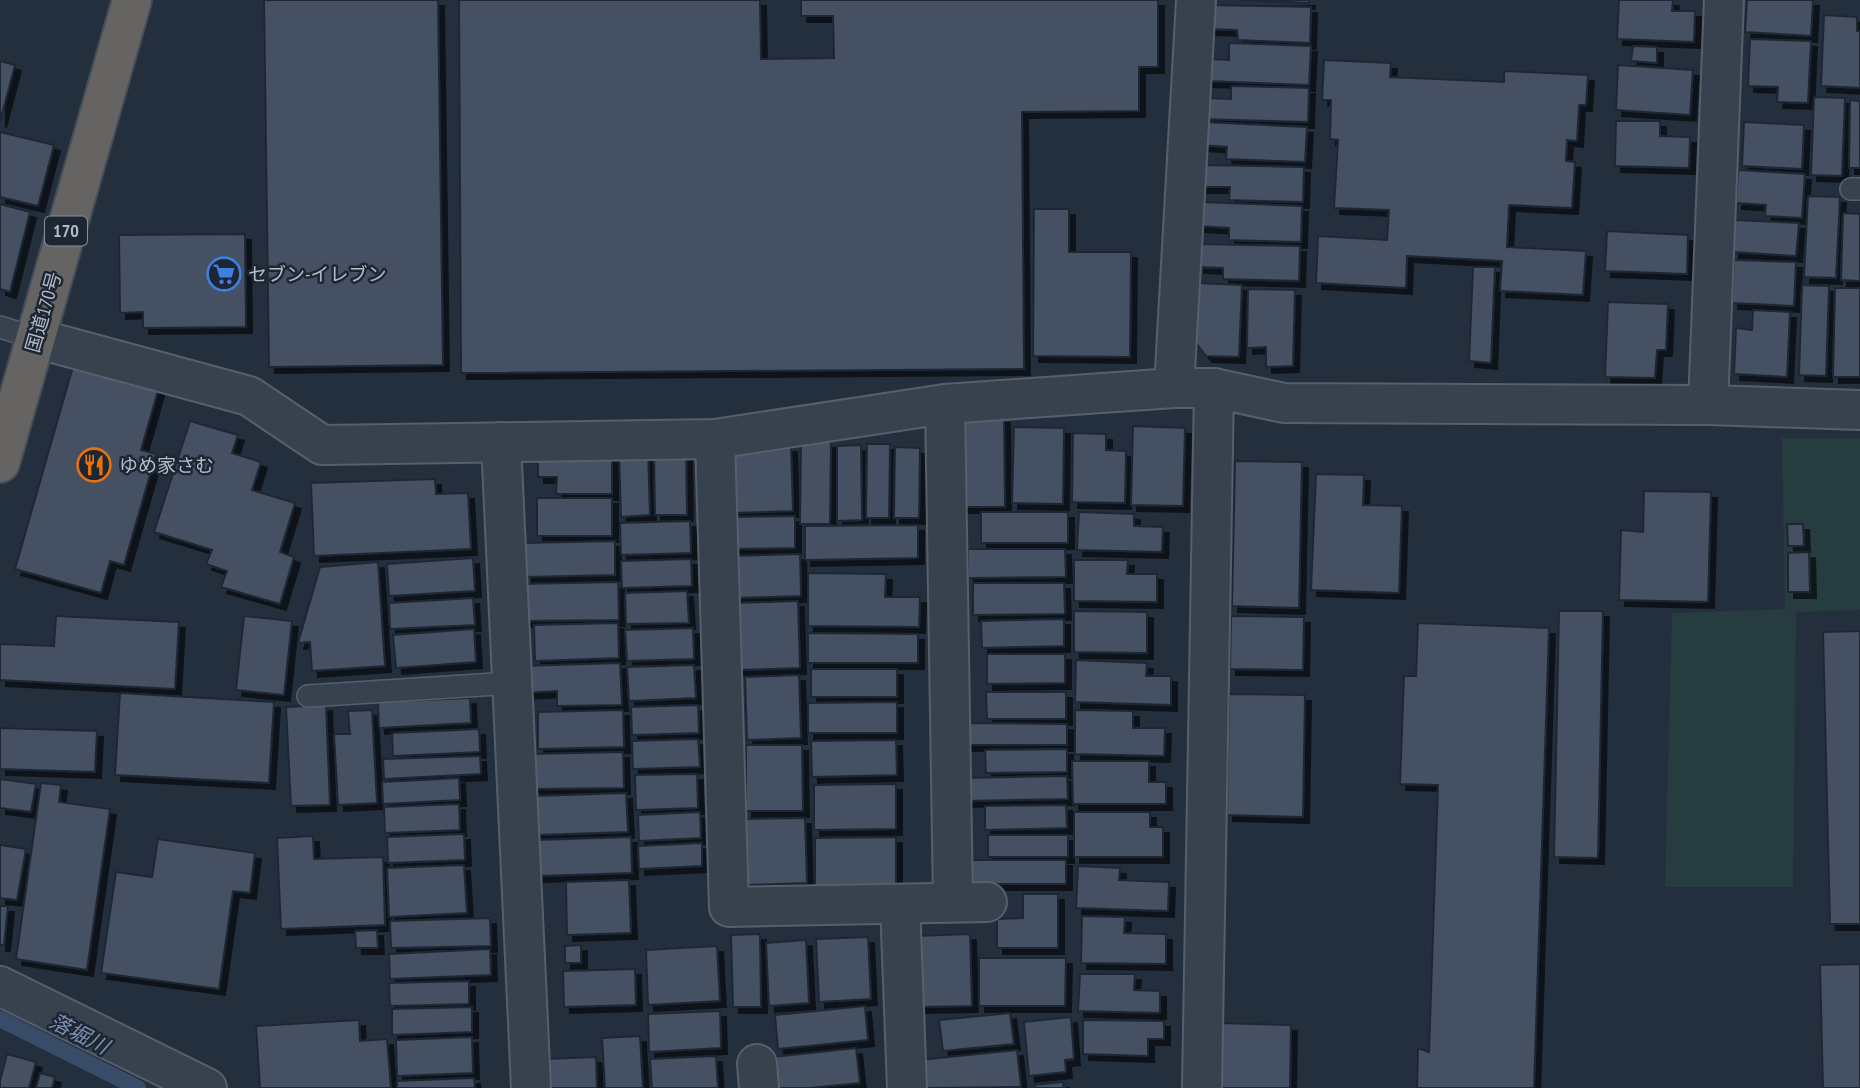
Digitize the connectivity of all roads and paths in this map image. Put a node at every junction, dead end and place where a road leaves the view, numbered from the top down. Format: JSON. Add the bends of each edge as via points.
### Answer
{"nodes":[{"id":1,"x":132,"y":0,"type":"edge"},
{"id":2,"x":1196,"y":0,"type":"edge"},
{"id":3,"x":1724,"y":0,"type":"edge"},
{"id":4,"x":18,"y":332,"type":"edge"},
{"id":5,"x":1174,"y":388,"type":"junction"},
{"id":6,"x":1214,"y":388,"type":"junction"},
{"id":7,"x":944,"y":404,"type":"junction"},
{"id":8,"x":1709,"y":405,"type":"junction"},
{"id":9,"x":1860,"y":410,"type":"edge"},
{"id":10,"x":715,"y":439,"type":"junction"},
{"id":11,"x":501,"y":442,"type":"junction"},
{"id":12,"x":0,"y":463,"type":"edge"},
{"id":13,"x":512,"y":683,"type":"junction"},
{"id":14,"x":308,"y":696,"type":"dead end"},
{"id":15,"x":900,"y":904,"type":"junction"},
{"id":16,"x":0,"y":986,"type":"edge"},
{"id":17,"x":185,"y":1083,"type":"edge"},
{"id":18,"x":531,"y":1088,"type":"edge"},
{"id":19,"x":907,"y":1088,"type":"edge"},
{"id":20,"x":1202,"y":1088,"type":"edge"}],
"edges":[{"from":1,"to":4,"type":"highway","name":"国道170号","number":"170"},
{"from":2,"to":5,"type":"street"},
{"from":3,"to":8,"type":"street"},
{"from":4,"to":11,"type":"street","via":[[250,396],[322,445]]},
{"from":4,"to":12,"type":"highway","name":"国道170号","number":"170"},
{"from":5,"to":6,"type":"street"},
{"from":5,"to":7,"type":"street"},
{"from":6,"to":8,"type":"street","via":[[1284,403]]},
{"from":6,"to":20,"type":"street"},
{"from":7,"to":10,"type":"street"},
{"from":7,"to":15,"type":"street","via":[[970,902]]},
{"from":8,"to":9,"type":"street"},
{"from":10,"to":11,"type":"street"},
{"from":10,"to":15,"type":"street","via":[[729,907]]},
{"from":11,"to":13,"type":"street"},
{"from":13,"to":14,"type":"lane"},
{"from":13,"to":18,"type":"street"},
{"from":15,"to":19,"type":"street"},
{"from":16,"to":17,"type":"street"}]}
